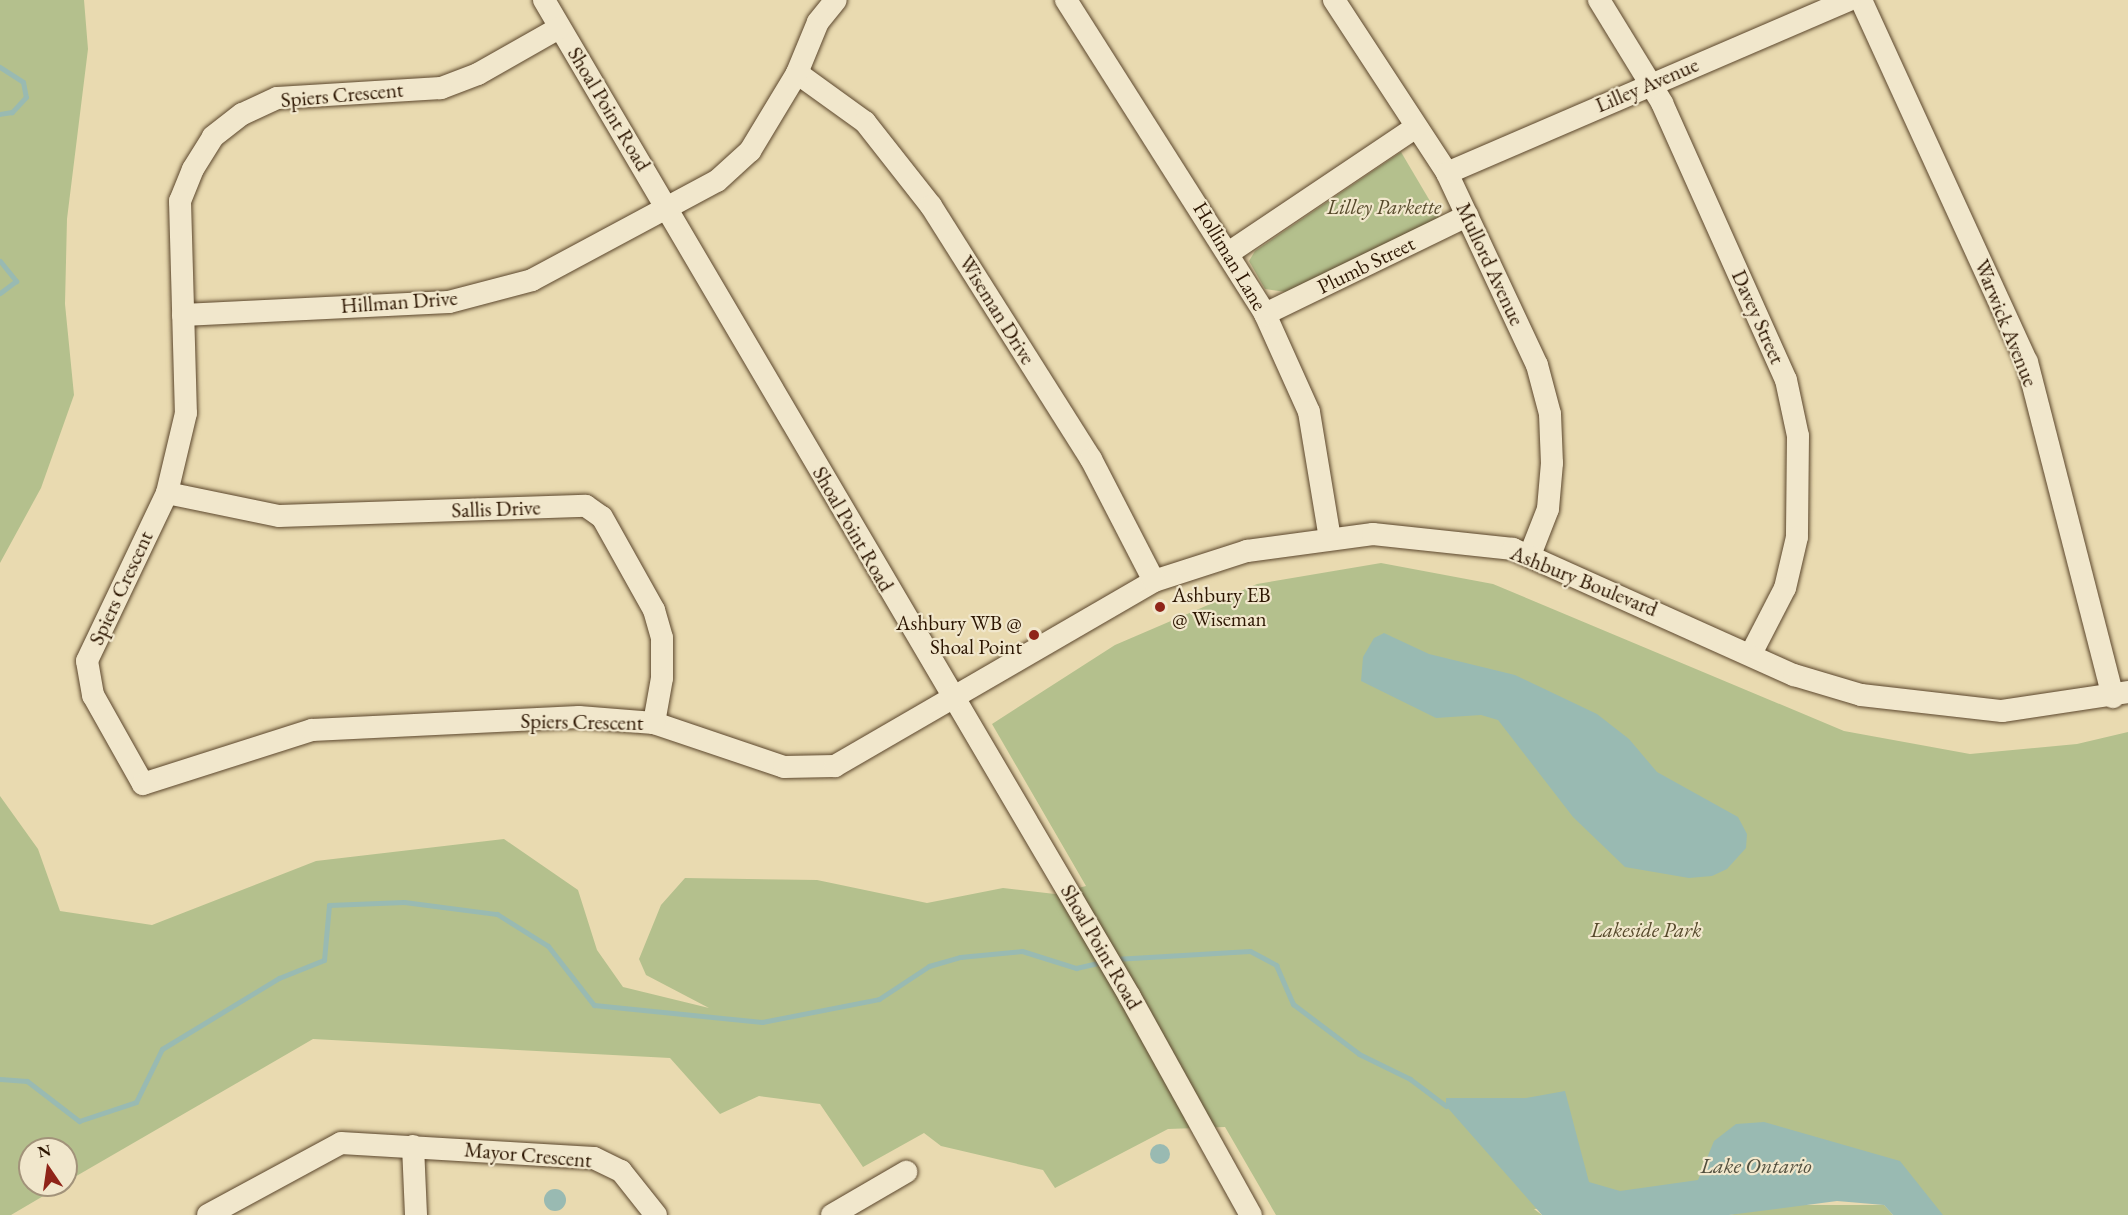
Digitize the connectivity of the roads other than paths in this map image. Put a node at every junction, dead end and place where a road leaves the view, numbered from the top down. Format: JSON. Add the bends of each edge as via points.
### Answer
{"nodes":[{"id":1,"x":543,"y":0,"type":"edge"},
{"id":2,"x":836,"y":0,"type":"edge"},
{"id":3,"x":1066,"y":0,"type":"edge"},
{"id":4,"x":1334,"y":0,"type":"edge"},
{"id":5,"x":1599,"y":0,"type":"edge"},
{"id":6,"x":1848,"y":0,"type":"edge"},
{"id":7,"x":1861,"y":0,"type":"edge"},
{"id":8,"x":559,"y":28,"type":"junction"},
{"id":9,"x":797,"y":73,"type":"junction"},
{"id":10,"x":1652,"y":82,"type":"junction"},
{"id":11,"x":1416,"y":127,"type":"junction"},
{"id":12,"x":1447,"y":173,"type":"junction"},
{"id":13,"x":668,"y":207,"type":"junction"},
{"id":14,"x":1467,"y":216,"type":"junction"},
{"id":15,"x":1230,"y":252,"type":"junction"},
{"id":16,"x":183,"y":315,"type":"junction"},
{"id":17,"x":1265,"y":315,"type":"junction"},
{"id":18,"x":167,"y":493,"type":"junction"},
{"id":19,"x":1330,"y":539,"type":"junction"},
{"id":20,"x":1530,"y":555,"type":"junction"},
{"id":21,"x":1155,"y":580,"type":"junction"},
{"id":22,"x":1751,"y":654,"type":"junction"},
{"id":23,"x":2120,"y":695,"type":"edge"},
{"id":24,"x":952,"y":700,"type":"junction"},
{"id":25,"x":654,"y":723,"type":"junction"},
{"id":26,"x":413,"y":1146,"type":"junction"},
{"id":27,"x":906,"y":1172,"type":"dead end"},
{"id":28,"x":208,"y":1215,"type":"edge"},
{"id":29,"x":417,"y":1215,"type":"edge"},
{"id":30,"x":656,"y":1215,"type":"edge"},
{"id":31,"x":832,"y":1215,"type":"edge"},
{"id":32,"x":1251,"y":1215,"type":"edge"}],
"edges":[{"from":1,"to":8,"type":"street","name":"Shoal Point Road"},
{"from":2,"to":9,"type":"street","via":[[819,22]]},
{"from":3,"to":15,"type":"street","name":"Holliman Lane"},
{"from":4,"to":11,"type":"street","name":"Mullord Avenue"},
{"from":5,"to":10,"type":"street","name":"Davey Street"},
{"from":6,"to":10,"type":"street","name":"Lilley Avenue"},
{"from":7,"to":23,"type":"street","name":"Warwick Avenue","via":[[2027,362]]},
{"from":8,"to":13,"type":"street","name":"Shoal Point Road"},
{"from":8,"to":16,"type":"street","name":"Spiers Crescent","via":[[478,74],[441,88],[276,98],[242,114],[213,137],[180,201]]},
{"from":9,"to":13,"type":"street","via":[[750,151],[717,181]]},
{"from":9,"to":21,"type":"street","name":"Wiseman Drive","via":[[865,122],[931,206],[1091,459]]},
{"from":10,"to":12,"type":"street","name":"Lilley Avenue"},
{"from":10,"to":22,"type":"street","name":"Davey Street","via":[[1786,380],[1798,436],[1802,488],[1790,570]]},
{"from":11,"to":12,"type":"street","name":"Mullord Avenue"},
{"from":11,"to":15,"type":"street"},
{"from":12,"to":14,"type":"street","name":"Mullord Avenue"},
{"from":13,"to":16,"type":"street","name":"Hillman Drive","via":[[532,280],[449,302]]},
{"from":13,"to":24,"type":"street","name":"Shoal Point Road"},
{"from":14,"to":17,"type":"street","name":"Plumb Street"},
{"from":14,"to":20,"type":"street","name":"Mullord Avenue","via":[[1537,365],[1550,414],[1548,509]]},
{"from":15,"to":17,"type":"street","name":"Holliman Lane"},
{"from":16,"to":18,"type":"street","name":"Spiers Crescent","via":[[186,413]]},
{"from":17,"to":19,"type":"street","name":"Holliman Lane","via":[[1309,412]]},
{"from":18,"to":25,"type":"street","name":"Sallis Drive","via":[[279,516],[586,506],[602,517],[654,610],[662,638],[662,678]]},
{"from":18,"to":25,"type":"street","name":"Spiers Crescent","via":[[87,661],[93,696],[143,784],[312,730],[579,717]]},
{"from":19,"to":20,"type":"street","name":"Ashbury Boulevard","via":[[1438,537]]},
{"from":19,"to":21,"type":"street","name":"Ashbury Boulevard","via":[[1247,551]]},
{"from":20,"to":22,"type":"street","name":"Ashbury Boulevard"},
{"from":21,"to":24,"type":"street","name":"Ashbury Boulevard"},
{"from":22,"to":23,"type":"street","name":"Ashbury Boulevard","via":[[1794,675],[1861,695],[1967,711]]},
{"from":24,"to":25,"type":"street","name":"Spiers Crescent","via":[[861,754],[810,770],[784,767]]},
{"from":24,"to":32,"type":"street","name":"Shoal Point Road","via":[[1130,997]]},
{"from":26,"to":28,"type":"street","name":"Mayor Crescent","via":[[341,1143]]},
{"from":26,"to":29,"type":"street"},
{"from":26,"to":30,"type":"street","name":"Mayor Crescent","via":[[594,1158],[621,1171]]},
{"from":27,"to":31,"type":"street"}]}
